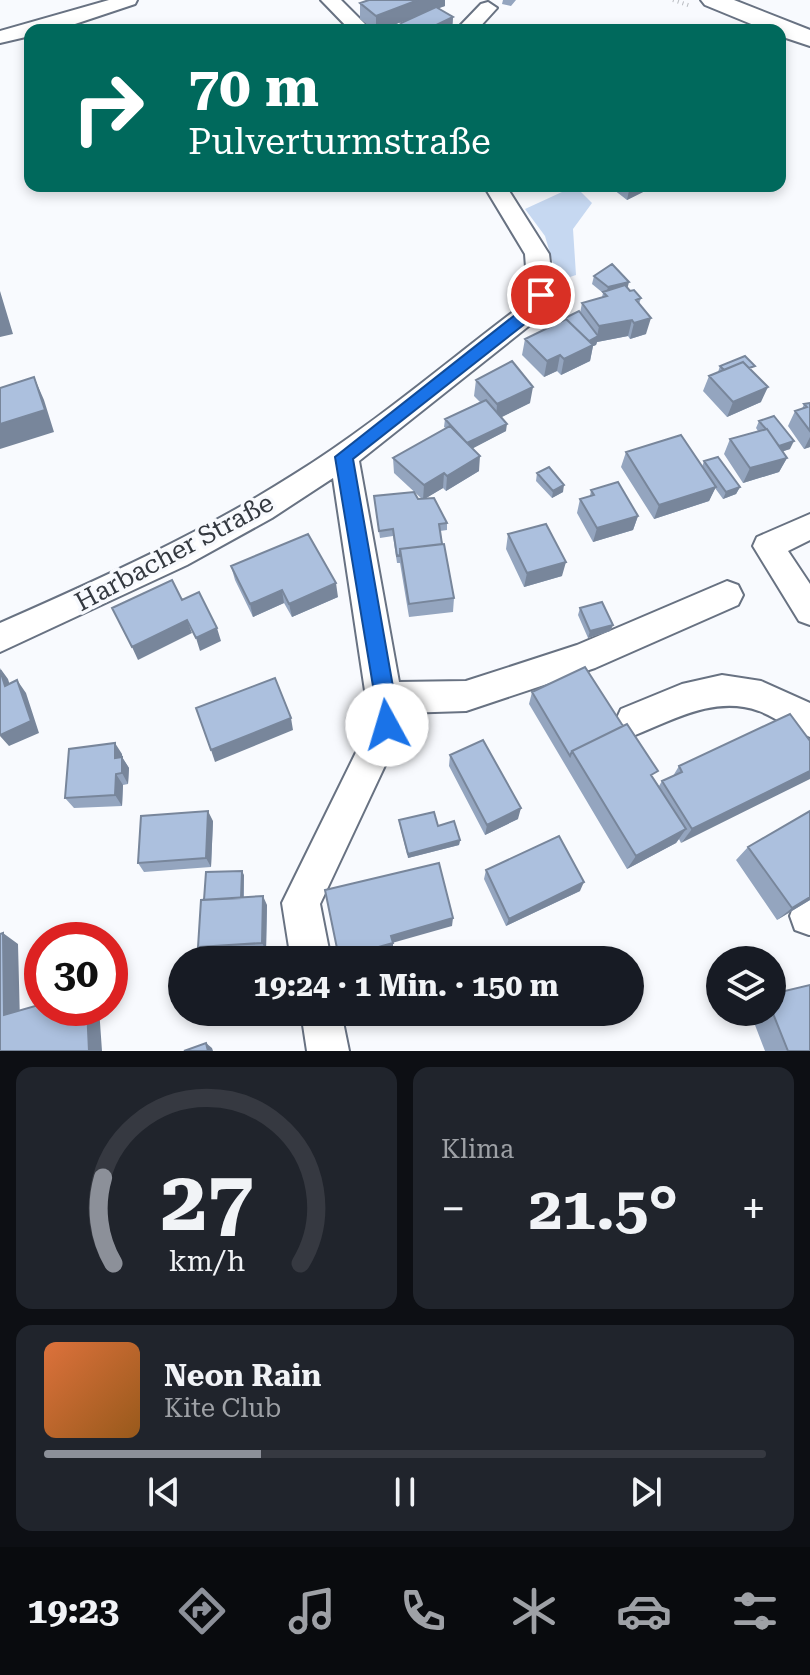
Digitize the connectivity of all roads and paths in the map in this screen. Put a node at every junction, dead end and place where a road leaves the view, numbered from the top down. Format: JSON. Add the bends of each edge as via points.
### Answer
{"nodes":[{"id":1,"x":128,"y":0,"type":"edge"},
{"id":2,"x":330,"y":0,"type":"edge"},
{"id":3,"x":713,"y":0,"type":"edge"},
{"id":4,"x":488,"y":8,"type":"dead end"},
{"id":5,"x":54,"y":24,"type":"edge"},
{"id":6,"x":355,"y":24,"type":"edge"},
{"id":7,"x":472,"y":24,"type":"edge"},
{"id":8,"x":773,"y":24,"type":"edge"},
{"id":9,"x":786,"y":29,"type":"edge"},
{"id":10,"x":24,"y":31,"type":"edge"},
{"id":11,"x":0,"y":37,"type":"edge"},
{"id":12,"x":810,"y":39,"type":"edge"},
{"id":13,"x":499,"y":192,"type":"edge"},
{"id":14,"x":344,"y":457,"type":"junction"},
{"id":15,"x":810,"y":526,"type":"edge"},
{"id":16,"x":727,"y":595,"type":"dead end"},
{"id":17,"x":810,"y":611,"type":"edge"},
{"id":18,"x":0,"y":638,"type":"edge"},
{"id":19,"x":385,"y":698,"type":"junction"},
{"id":20,"x":633,"y":720,"type":"dead end"},
{"id":21,"x":810,"y":721,"type":"edge"},
{"id":22,"x":309,"y":946,"type":"edge"},
{"id":23,"x":324,"y":1026,"type":"edge"},
{"id":24,"x":328,"y":1051,"type":"edge"}],
"edges":[{"from":1,"to":5,"type":"street"},
{"from":2,"to":6,"type":"street"},
{"from":3,"to":8,"type":"main road"},
{"from":4,"to":7,"type":"street"},
{"from":9,"to":12,"type":"main road"},
{"from":10,"to":11,"type":"street"},
{"from":13,"to":14,"type":"street","name":"Harbacher Straße","via":[[537,254],[541,295],[526,315]]},
{"from":14,"to":18,"type":"street","name":"Harbacher Straße","via":[[121,585]]},
{"from":14,"to":19,"type":"street"},
{"from":15,"to":17,"type":"street","via":[[768,546]]},
{"from":16,"to":19,"type":"street","via":[[583,658],[466,696]]},
{"from":19,"to":22,"type":"street","via":[[387,725],[301,903]]},
{"from":20,"to":21,"type":"street","via":[[710,691],[745,690],[778,701]]},
{"from":23,"to":24,"type":"street"}]}
